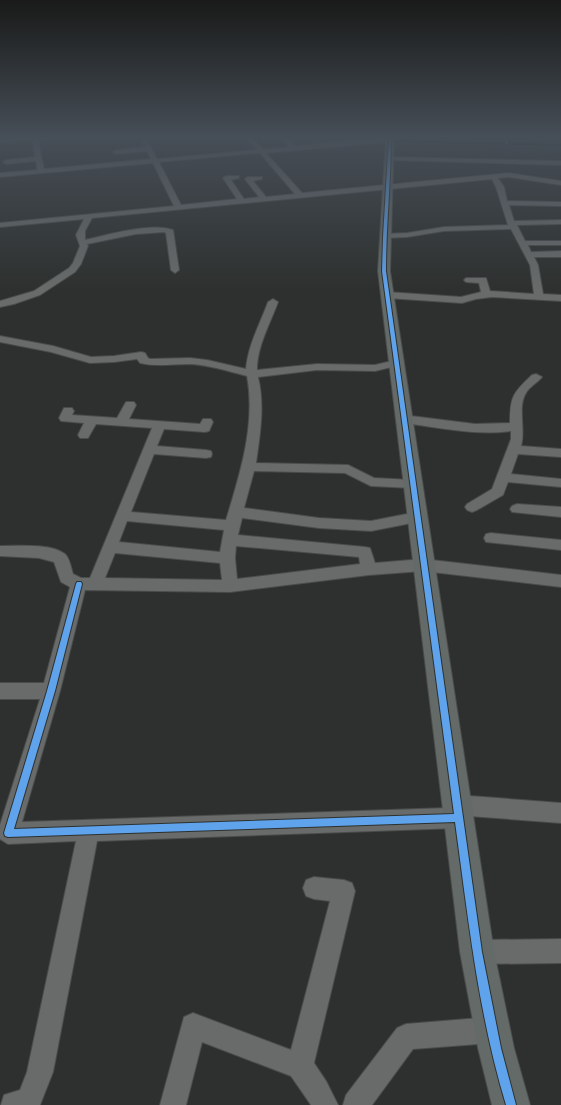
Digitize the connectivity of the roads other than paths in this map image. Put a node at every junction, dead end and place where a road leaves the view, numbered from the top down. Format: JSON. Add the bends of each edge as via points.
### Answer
{"nodes":[{"id":1,"x":389,"y":187,"type":"edge"},
{"id":2,"x":168,"y":188,"type":"edge"},
{"id":3,"x":233,"y":188,"type":"edge"},
{"id":4,"x":255,"y":188,"type":"edge"},
{"id":5,"x":294,"y":188,"type":"edge"},
{"id":6,"x":383,"y":188,"type":"edge"},
{"id":7,"x":500,"y":188,"type":"edge"},
{"id":8,"x":301,"y":196,"type":"junction"},
{"id":9,"x":264,"y":199,"type":"junction"},
{"id":10,"x":242,"y":201,"type":"junction"},
{"id":11,"x":504,"y":203,"type":"junction"},
{"id":12,"x":561,"y":204,"type":"edge"},
{"id":13,"x":179,"y":208,"type":"junction"},
{"id":14,"x":548,"y":212,"type":"dead end"},
{"id":15,"x":561,"y":212,"type":"edge"},
{"id":16,"x":89,"y":217,"type":"junction"},
{"id":17,"x":561,"y":222,"type":"edge"},
{"id":18,"x":0,"y":225,"type":"edge"},
{"id":19,"x":517,"y":229,"type":"junction"},
{"id":20,"x":384,"y":236,"type":"junction"},
{"id":21,"x":561,"y":242,"type":"edge"},
{"id":22,"x":82,"y":243,"type":"junction"},
{"id":23,"x":523,"y":243,"type":"junction"},
{"id":24,"x":561,"y":254,"type":"edge"},
{"id":25,"x":529,"y":255,"type":"junction"},
{"id":26,"x":175,"y":270,"type":"dead end"},
{"id":27,"x":469,"y":280,"type":"dead end"},
{"id":28,"x":387,"y":295,"type":"junction"},
{"id":29,"x":486,"y":295,"type":"junction"},
{"id":30,"x":539,"y":297,"type":"junction"},
{"id":31,"x":561,"y":298,"type":"edge"},
{"id":32,"x":273,"y":302,"type":"dead end"},
{"id":33,"x":0,"y":304,"type":"edge"},
{"id":34,"x":0,"y":339,"type":"edge"},
{"id":35,"x":396,"y":363,"type":"junction"},
{"id":36,"x":253,"y":374,"type":"junction"},
{"id":37,"x":536,"y":377,"type":"dead end"},
{"id":38,"x":130,"y":405,"type":"dead end"},
{"id":39,"x":68,"y":411,"type":"dead end"},
{"id":40,"x":92,"y":419,"type":"junction"},
{"id":41,"x":403,"y":419,"type":"junction"},
{"id":42,"x":122,"y":421,"type":"junction"},
{"id":43,"x":207,"y":422,"type":"dead end"},
{"id":44,"x":160,"y":425,"type":"junction"},
{"id":45,"x":517,"y":426,"type":"junction"},
{"id":46,"x":84,"y":435,"type":"dead end"},
{"id":47,"x":150,"y":450,"type":"junction"},
{"id":48,"x":519,"y":450,"type":"dead end"},
{"id":49,"x":561,"y":453,"type":"edge"},
{"id":50,"x":206,"y":454,"type":"dead end"},
{"id":51,"x":249,"y":467,"type":"junction"},
{"id":52,"x":510,"y":478,"type":"dead end"},
{"id":53,"x":561,"y":482,"type":"edge"},
{"id":54,"x":412,"y":484,"type":"junction"},
{"id":55,"x":472,"y":507,"type":"dead end"},
{"id":56,"x":517,"y":508,"type":"dead end"},
{"id":57,"x":561,"y":512,"type":"edge"},
{"id":58,"x":122,"y":516,"type":"junction"},
{"id":59,"x":417,"y":517,"type":"junction"},
{"id":60,"x":319,"y":523,"type":"junction"},
{"id":61,"x":233,"y":526,"type":"junction"},
{"id":62,"x":491,"y":538,"type":"dead end"},
{"id":63,"x":561,"y":545,"type":"edge"},
{"id":64,"x":110,"y":547,"type":"junction"},
{"id":65,"x":318,"y":548,"type":"junction"},
{"id":66,"x":0,"y":552,"type":"edge"},
{"id":67,"x":227,"y":558,"type":"junction"},
{"id":68,"x":423,"y":565,"type":"junction"},
{"id":69,"x":369,"y":569,"type":"junction"},
{"id":70,"x":561,"y":581,"type":"edge"},
{"id":71,"x":87,"y":584,"type":"junction"},
{"id":72,"x":230,"y":586,"type":"junction"},
{"id":73,"x":0,"y":691,"type":"edge"},
{"id":74,"x":51,"y":691,"type":"junction"},
{"id":75,"x":458,"y":812,"type":"junction"},
{"id":76,"x":561,"y":813,"type":"edge"},
{"id":77,"x":89,"y":830,"type":"junction"},
{"id":78,"x":314,"y":888,"type":"dead end"},
{"id":79,"x":561,"y":951,"type":"edge"},
{"id":80,"x":477,"y":952,"type":"junction"},
{"id":81,"x":492,"y":1030,"type":"junction"},
{"id":82,"x":300,"y":1066,"type":"junction"},
{"id":83,"x":320,"y":1100,"type":"edge"},
{"id":84,"x":14,"y":1105,"type":"edge"},
{"id":85,"x":173,"y":1105,"type":"edge"},
{"id":86,"x":356,"y":1105,"type":"edge"},
{"id":87,"x":511,"y":1105,"type":"edge"}],
"edges":[{"from":1,"to":20,"type":"street"},
{"from":2,"to":13,"type":"street"},
{"from":3,"to":10,"type":"street"},
{"from":4,"to":9,"type":"street"},
{"from":5,"to":8,"type":"street"},
{"from":6,"to":8,"type":"street"},
{"from":7,"to":11,"type":"street"},
{"from":8,"to":9,"type":"street"},
{"from":9,"to":10,"type":"street"},
{"from":10,"to":13,"type":"street"},
{"from":11,"to":12,"type":"street"},
{"from":11,"to":19,"type":"street","via":[[511,212]]},
{"from":13,"to":16,"type":"street"},
{"from":14,"to":15,"type":"street"},
{"from":16,"to":18,"type":"street"},
{"from":16,"to":22,"type":"street","via":[[80,233]]},
{"from":17,"to":19,"type":"street"},
{"from":19,"to":20,"type":"street","via":[[444,228],[407,235]]},
{"from":19,"to":23,"type":"street"},
{"from":20,"to":28,"type":"street"},
{"from":21,"to":23,"type":"street"},
{"from":22,"to":26,"type":"street","via":[[136,232],[165,230],[170,232]]},
{"from":22,"to":33,"type":"street","via":[[84,246],[72,270],[37,293]]},
{"from":23,"to":25,"type":"street"},
{"from":24,"to":25,"type":"street"},
{"from":25,"to":30,"type":"street","via":[[534,265]]},
{"from":27,"to":29,"type":"street","via":[[483,280]]},
{"from":28,"to":29,"type":"street","via":[[462,300]]},
{"from":28,"to":35,"type":"street"},
{"from":29,"to":30,"type":"street"},
{"from":30,"to":31,"type":"street"},
{"from":32,"to":36,"type":"street","via":[[256,350]]},
{"from":34,"to":36,"type":"street","via":[[52,349],[90,360],[141,355],[144,361],[207,363]]},
{"from":35,"to":36,"type":"street","via":[[375,368],[317,367]]},
{"from":35,"to":41,"type":"street"},
{"from":36,"to":51,"type":"street","via":[[256,414]]},
{"from":37,"to":45,"type":"street","via":[[520,392],[516,410]]},
{"from":38,"to":42,"type":"street"},
{"from":39,"to":40,"type":"street","via":[[65,418]]},
{"from":40,"to":42,"type":"street"},
{"from":40,"to":46,"type":"street"},
{"from":41,"to":45,"type":"street","via":[[483,427]]},
{"from":41,"to":54,"type":"street"},
{"from":42,"to":44,"type":"street"},
{"from":43,"to":44,"type":"street","via":[[205,428]]},
{"from":44,"to":47,"type":"street"},
{"from":45,"to":55,"type":"street","via":[[517,440],[498,492]]},
{"from":47,"to":50,"type":"street"},
{"from":47,"to":58,"type":"street"},
{"from":48,"to":49,"type":"street"},
{"from":51,"to":54,"type":"street","via":[[348,469],[371,482]]},
{"from":51,"to":61,"type":"street"},
{"from":52,"to":53,"type":"street"},
{"from":54,"to":59,"type":"street"},
{"from":56,"to":57,"type":"street"},
{"from":58,"to":61,"type":"street"},
{"from":58,"to":64,"type":"street"},
{"from":59,"to":60,"type":"street","via":[[371,526]]},
{"from":59,"to":68,"type":"street"},
{"from":60,"to":61,"type":"street"},
{"from":60,"to":65,"type":"street"},
{"from":61,"to":65,"type":"street"},
{"from":61,"to":67,"type":"street"},
{"from":62,"to":63,"type":"street"},
{"from":64,"to":67,"type":"street"},
{"from":64,"to":71,"type":"street"},
{"from":65,"to":69,"type":"street","via":[[365,552]]},
{"from":66,"to":71,"type":"street","via":[[48,554],[62,562],[66,578]]},
{"from":67,"to":72,"type":"street"},
{"from":68,"to":69,"type":"street"},
{"from":68,"to":70,"type":"street"},
{"from":68,"to":75,"type":"street"},
{"from":69,"to":72,"type":"street"},
{"from":71,"to":72,"type":"street"},
{"from":71,"to":74,"type":"street"},
{"from":73,"to":74,"type":"street"},
{"from":74,"to":77,"type":"street","via":[[8,833]]},
{"from":75,"to":76,"type":"street"},
{"from":75,"to":77,"type":"street"},
{"from":75,"to":80,"type":"street"},
{"from":77,"to":84,"type":"street","via":[[40,1072],[29,1100]]},
{"from":78,"to":82,"type":"street","via":[[344,891]]},
{"from":79,"to":80,"type":"street"},
{"from":80,"to":81,"type":"street"},
{"from":81,"to":86,"type":"street","via":[[406,1037]]},
{"from":81,"to":87,"type":"street","via":[[502,1079]]},
{"from":82,"to":83,"type":"street"},
{"from":82,"to":85,"type":"street","via":[[193,1026]]}]}
